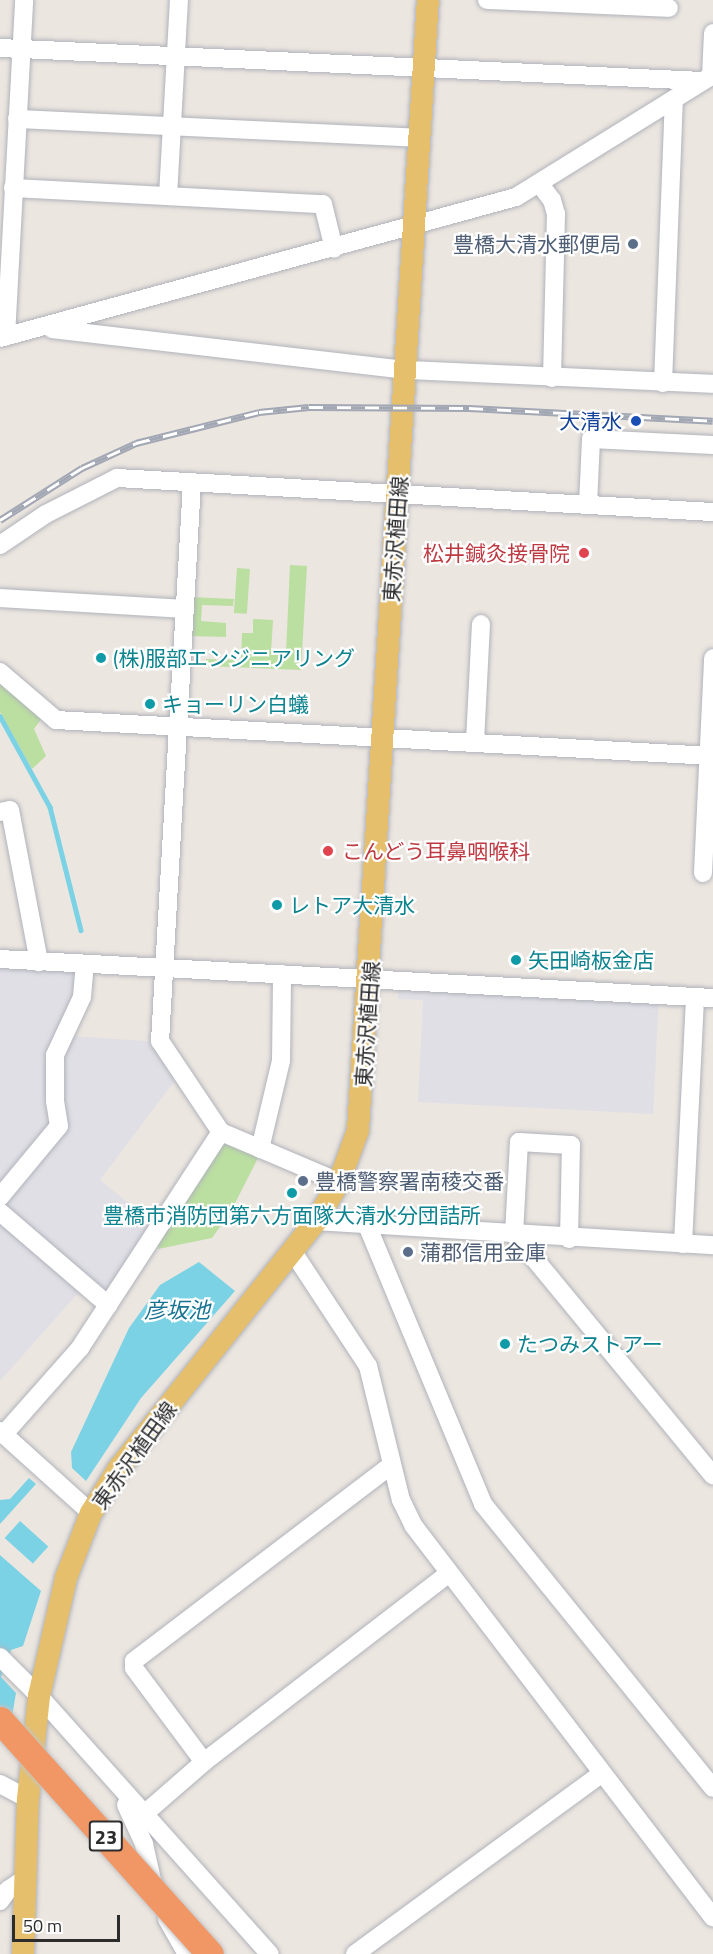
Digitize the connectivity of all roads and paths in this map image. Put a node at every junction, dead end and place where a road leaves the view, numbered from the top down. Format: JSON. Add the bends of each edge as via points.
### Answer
{"nodes":[{"id":1,"x":24,"y":0,"type":"edge"},
{"id":2,"x":179,"y":0,"type":"edge"},
{"id":3,"x":428,"y":0,"type":"edge"},
{"id":4,"x":487,"y":0,"type":"edge"},
{"id":5,"x":669,"y":8,"type":"dead end"},
{"id":6,"x":713,"y":33,"type":"edge"},
{"id":7,"x":0,"y":48,"type":"edge"},
{"id":8,"x":21,"y":48,"type":"junction"},
{"id":9,"x":175,"y":55,"type":"junction"},
{"id":10,"x":423,"y":69,"type":"junction"},
{"id":11,"x":709,"y":78,"type":"edge"},
{"id":12,"x":674,"y":99,"type":"junction"},
{"id":13,"x":17,"y":120,"type":"junction"},
{"id":14,"x":170,"y":126,"type":"junction"},
{"id":15,"x":419,"y":138,"type":"junction"},
{"id":16,"x":539,"y":183,"type":"junction"},
{"id":17,"x":13,"y":188,"type":"junction"},
{"id":18,"x":168,"y":196,"type":"junction"},
{"id":19,"x":413,"y":226,"type":"junction"},
{"id":20,"x":334,"y":249,"type":"junction"},
{"id":21,"x":5,"y":258,"type":"edge"},
{"id":22,"x":41,"y":328,"type":"junction"},
{"id":23,"x":3,"y":337,"type":"edge"},
{"id":24,"x":407,"y":370,"type":"junction"},
{"id":25,"x":552,"y":378,"type":"junction"},
{"id":26,"x":663,"y":383,"type":"junction"},
{"id":27,"x":713,"y":384,"type":"edge"},
{"id":28,"x":713,"y":445,"type":"edge"},
{"id":29,"x":192,"y":483,"type":"junction"},
{"id":30,"x":398,"y":494,"type":"junction"},
{"id":31,"x":588,"y":505,"type":"junction"},
{"id":32,"x":713,"y":512,"type":"edge"},
{"id":33,"x":0,"y":545,"type":"edge"},
{"id":34,"x":0,"y":598,"type":"edge"},
{"id":35,"x":185,"y":609,"type":"junction"},
{"id":36,"x":481,"y":624,"type":"dead end"},
{"id":37,"x":713,"y":658,"type":"edge"},
{"id":38,"x":0,"y":672,"type":"edge"},
{"id":39,"x":178,"y":727,"type":"junction"},
{"id":40,"x":382,"y":737,"type":"junction"},
{"id":41,"x":476,"y":742,"type":"junction"},
{"id":42,"x":711,"y":756,"type":"edge"},
{"id":43,"x":0,"y":812,"type":"edge"},
{"id":44,"x":703,"y":873,"type":"dead end"},
{"id":45,"x":0,"y":959,"type":"edge"},
{"id":46,"x":39,"y":962,"type":"junction"},
{"id":47,"x":85,"y":965,"type":"junction"},
{"id":48,"x":165,"y":969,"type":"junction"},
{"id":49,"x":282,"y":974,"type":"junction"},
{"id":50,"x":370,"y":979,"type":"junction"},
{"id":51,"x":704,"y":997,"type":"edge"},
{"id":52,"x":221,"y":1132,"type":"junction"},
{"id":53,"x":260,"y":1149,"type":"junction"},
{"id":54,"x":339,"y":1182,"type":"junction"},
{"id":55,"x":0,"y":1197,"type":"edge"},
{"id":56,"x":0,"y":1212,"type":"edge"},
{"id":57,"x":316,"y":1221,"type":"junction"},
{"id":58,"x":367,"y":1225,"type":"junction"},
{"id":59,"x":514,"y":1234,"type":"junction"},
{"id":60,"x":569,"y":1239,"type":"junction"},
{"id":61,"x":683,"y":1244,"type":"junction"},
{"id":62,"x":713,"y":1245,"type":"edge"},
{"id":63,"x":292,"y":1252,"type":"junction"},
{"id":64,"x":108,"y":1305,"type":"junction"},
{"id":65,"x":2,"y":1433,"type":"edge"},
{"id":66,"x":391,"y":1465,"type":"junction"},
{"id":67,"x":713,"y":1475,"type":"edge"},
{"id":68,"x":91,"y":1513,"type":"junction"},
{"id":69,"x":448,"y":1573,"type":"junction"},
{"id":70,"x":0,"y":1657,"type":"edge"},
{"id":71,"x":39,"y":1696,"type":"junction"},
{"id":72,"x":0,"y":1720,"type":"edge"},
{"id":73,"x":204,"y":1761,"type":"junction"},
{"id":74,"x":602,"y":1773,"type":"junction"},
{"id":75,"x":107,"y":1775,"type":"junction"},
{"id":76,"x":0,"y":1784,"type":"edge"},
{"id":77,"x":713,"y":1788,"type":"edge"},
{"id":78,"x":28,"y":1799,"type":"junction"},
{"id":79,"x":143,"y":1815,"type":"junction"},
{"id":80,"x":27,"y":1877,"type":"junction"},
{"id":81,"x":0,"y":1901,"type":"edge"},
{"id":82,"x":713,"y":1918,"type":"edge"},
{"id":83,"x":23,"y":1954,"type":"edge"},
{"id":84,"x":187,"y":1954,"type":"edge"},
{"id":85,"x":210,"y":1954,"type":"edge"},
{"id":86,"x":270,"y":1954,"type":"edge"},
{"id":87,"x":355,"y":1954,"type":"edge"}],
"edges":[{"from":1,"to":8,"type":"street"},
{"from":2,"to":9,"type":"street"},
{"from":3,"to":10,"type":"main road","name":"東赤沢植田線"},
{"from":4,"to":5,"type":"street"},
{"from":6,"to":11,"type":"street"},
{"from":7,"to":8,"type":"street"},
{"from":8,"to":9,"type":"street"},
{"from":8,"to":13,"type":"street"},
{"from":9,"to":10,"type":"street"},
{"from":9,"to":14,"type":"street"},
{"from":10,"to":11,"type":"street"},
{"from":10,"to":15,"type":"main road","name":"東赤沢植田線"},
{"from":11,"to":12,"type":"street"},
{"from":12,"to":16,"type":"street"},
{"from":12,"to":26,"type":"street"},
{"from":13,"to":14,"type":"street"},
{"from":13,"to":17,"type":"street"},
{"from":14,"to":15,"type":"street"},
{"from":14,"to":18,"type":"street"},
{"from":15,"to":19,"type":"main road","name":"東赤沢植田線"},
{"from":16,"to":19,"type":"street","via":[[516,197]]},
{"from":16,"to":25,"type":"street","via":[[552,200],[556,214]]},
{"from":17,"to":18,"type":"street"},
{"from":17,"to":21,"type":"street"},
{"from":18,"to":20,"type":"street","via":[[322,204]]},
{"from":19,"to":20,"type":"street"},
{"from":19,"to":24,"type":"main road","name":"東赤沢植田線"},
{"from":20,"to":22,"type":"street"},
{"from":21,"to":23,"type":"street"},
{"from":22,"to":23,"type":"street"},
{"from":22,"to":24,"type":"street"},
{"from":24,"to":25,"type":"street"},
{"from":24,"to":30,"type":"main road","name":"東赤沢植田線"},
{"from":25,"to":26,"type":"street"},
{"from":26,"to":27,"type":"street"},
{"from":28,"to":31,"type":"street","via":[[591,439]]},
{"from":29,"to":30,"type":"street"},
{"from":29,"to":33,"type":"street","via":[[117,478],[63,505]]},
{"from":29,"to":35,"type":"street"},
{"from":30,"to":31,"type":"street"},
{"from":30,"to":40,"type":"main road","name":"東赤沢植田線"},
{"from":31,"to":32,"type":"street"},
{"from":34,"to":35,"type":"street"},
{"from":35,"to":39,"type":"street"},
{"from":36,"to":41,"type":"street"},
{"from":37,"to":42,"type":"street"},
{"from":38,"to":39,"type":"street","via":[[56,720]]},
{"from":39,"to":40,"type":"street"},
{"from":39,"to":48,"type":"street"},
{"from":40,"to":41,"type":"street"},
{"from":40,"to":50,"type":"main road","name":"東赤沢植田線"},
{"from":41,"to":42,"type":"street"},
{"from":42,"to":44,"type":"street"},
{"from":43,"to":46,"type":"street","via":[[10,810]]},
{"from":45,"to":46,"type":"street"},
{"from":46,"to":47,"type":"street"},
{"from":47,"to":48,"type":"street"},
{"from":47,"to":55,"type":"street","via":[[82,997],[55,1055],[54,1101],[59,1126]]},
{"from":48,"to":49,"type":"street"},
{"from":48,"to":52,"type":"street","via":[[160,1041]]},
{"from":49,"to":50,"type":"street"},
{"from":49,"to":53,"type":"street","via":[[280,1061]]},
{"from":50,"to":51,"type":"street"},
{"from":50,"to":54,"type":"main road","name":"東赤沢植田線","via":[[361,1111]]},
{"from":51,"to":61,"type":"street"},
{"from":52,"to":53,"type":"street"},
{"from":52,"to":64,"type":"street"},
{"from":53,"to":54,"type":"street"},
{"from":54,"to":57,"type":"main road","name":"東赤沢植田線"},
{"from":56,"to":64,"type":"street"},
{"from":57,"to":58,"type":"street"},
{"from":57,"to":63,"type":"main road","name":"東赤沢植田線"},
{"from":58,"to":59,"type":"street"},
{"from":58,"to":77,"type":"street","via":[[483,1504]]},
{"from":59,"to":60,"type":"street"},
{"from":59,"to":60,"type":"street","via":[[519,1142],[571,1145]]},
{"from":59,"to":67,"type":"street"},
{"from":60,"to":61,"type":"street"},
{"from":61,"to":62,"type":"street"},
{"from":63,"to":66,"type":"street","via":[[368,1366]]},
{"from":63,"to":68,"type":"main road","name":"東赤沢植田線","via":[[119,1468]]},
{"from":64,"to":65,"type":"street","via":[[80,1348]]},
{"from":65,"to":68,"type":"street"},
{"from":66,"to":69,"type":"street","via":[[409,1518]]},
{"from":66,"to":73,"type":"street","via":[[134,1661],[134,1668]]},
{"from":68,"to":71,"type":"main road","name":"東赤沢植田線","via":[[66,1578]]},
{"from":69,"to":73,"type":"street"},
{"from":69,"to":74,"type":"street"},
{"from":70,"to":71,"type":"street"},
{"from":71,"to":75,"type":"street"},
{"from":71,"to":78,"type":"main road","name":"東赤沢植田線"},
{"from":72,"to":85,"type":"highway","number":"23","bridge":true},
{"from":73,"to":79,"type":"street"},
{"from":74,"to":82,"type":"street"},
{"from":74,"to":87,"type":"street"},
{"from":75,"to":79,"type":"street"},
{"from":75,"to":84,"type":"street","via":[[123,1798],[144,1845],[158,1904]]},
{"from":76,"to":78,"type":"street"},
{"from":78,"to":80,"type":"main road","name":"東赤沢植田線"},
{"from":79,"to":86,"type":"street"},
{"from":80,"to":81,"type":"street"},
{"from":80,"to":83,"type":"main road","name":"東赤沢植田線"}]}
